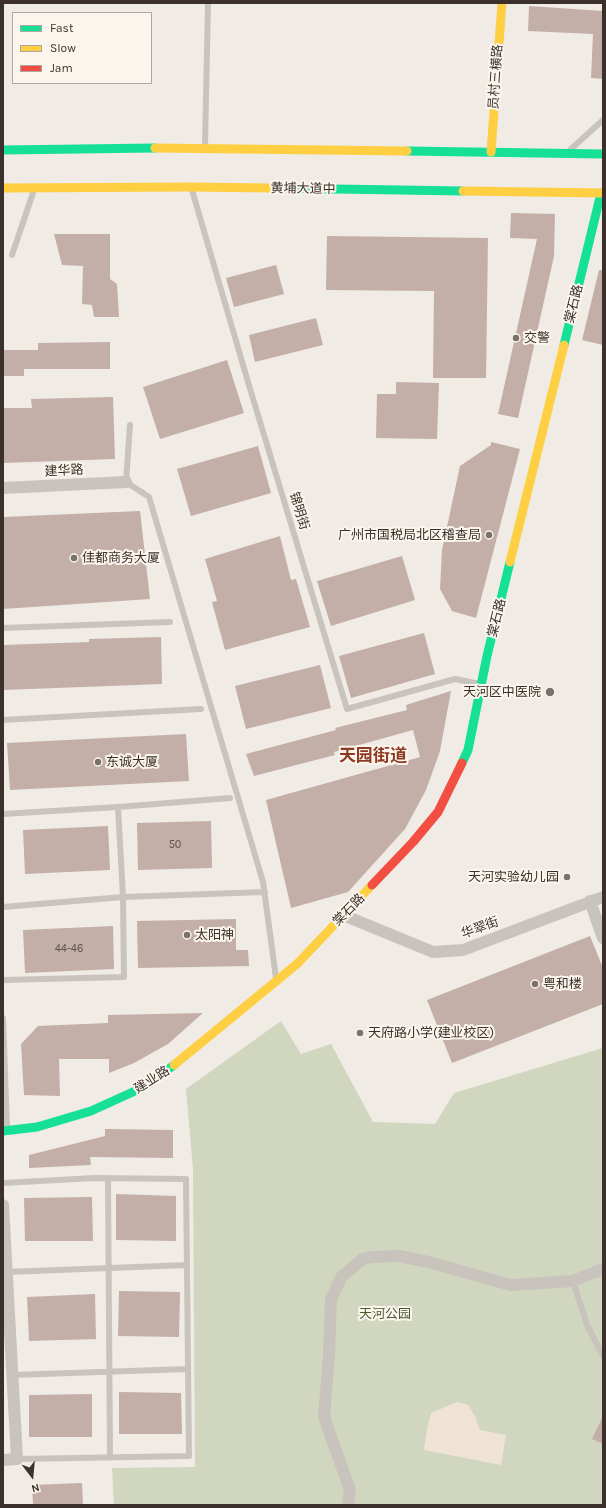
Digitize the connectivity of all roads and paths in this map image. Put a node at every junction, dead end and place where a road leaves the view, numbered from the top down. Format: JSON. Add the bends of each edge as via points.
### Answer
{"nodes":[{"id":1,"x":208,"y":3,"type":"edge"},
{"id":2,"x":502,"y":3,"type":"edge"},
{"id":3,"x":603,"y":120,"type":"edge"},
{"id":4,"x":205,"y":149,"type":"junction"},
{"id":5,"x":3,"y":150,"type":"edge"},
{"id":6,"x":491,"y":152,"type":"junction"},
{"id":7,"x":567,"y":152,"type":"junction"},
{"id":8,"x":603,"y":154,"type":"edge"},
{"id":9,"x":191,"y":187,"type":"junction"},
{"id":10,"x":3,"y":188,"type":"edge"},
{"id":11,"x":34,"y":188,"type":"junction"},
{"id":12,"x":602,"y":193,"type":"edge"},
{"id":13,"x":12,"y":255,"type":"dead end"},
{"id":14,"x":130,"y":425,"type":"dead end"},
{"id":15,"x":126,"y":482,"type":"junction"},
{"id":16,"x":3,"y":488,"type":"edge"},
{"id":17,"x":170,"y":622,"type":"dead end"},
{"id":18,"x":3,"y":628,"type":"edge"},
{"id":19,"x":482,"y":684,"type":"junction"},
{"id":20,"x":201,"y":709,"type":"dead end"},
{"id":21,"x":3,"y":720,"type":"edge"},
{"id":22,"x":230,"y":798,"type":"dead end"},
{"id":23,"x":118,"y":807,"type":"junction"},
{"id":24,"x":3,"y":814,"type":"edge"},
{"id":25,"x":265,"y":892,"type":"junction"},
{"id":26,"x":123,"y":897,"type":"junction"},
{"id":27,"x":603,"y":897,"type":"edge"},
{"id":28,"x":590,"y":901,"type":"junction"},
{"id":29,"x":3,"y":907,"type":"edge"},
{"id":30,"x":343,"y":915,"type":"junction"},
{"id":31,"x":603,"y":938,"type":"edge"},
{"id":32,"x":3,"y":980,"type":"edge"},
{"id":33,"x":277,"y":981,"type":"junction"},
{"id":34,"x":3,"y":1018,"type":"edge"},
{"id":35,"x":3,"y":1036,"type":"edge"},
{"id":36,"x":5,"y":1130,"type":"edge"},
{"id":37,"x":108,"y":1178,"type":"junction"},
{"id":38,"x":3,"y":1183,"type":"edge"},
{"id":39,"x":3,"y":1204,"type":"edge"},
{"id":40,"x":187,"y":1265,"type":"junction"},
{"id":41,"x":108,"y":1268,"type":"junction"},
{"id":42,"x":603,"y":1269,"type":"edge"},
{"id":43,"x":7,"y":1272,"type":"junction"},
{"id":44,"x":573,"y":1281,"type":"junction"},
{"id":45,"x":603,"y":1356,"type":"edge"},
{"id":46,"x":188,"y":1369,"type":"junction"},
{"id":47,"x":109,"y":1372,"type":"junction"},
{"id":48,"x":12,"y":1375,"type":"junction"},
{"id":49,"x":110,"y":1458,"type":"junction"},
{"id":50,"x":17,"y":1459,"type":"junction"},
{"id":51,"x":3,"y":1460,"type":"edge"},
{"id":52,"x":348,"y":1505,"type":"edge"}],
"edges":[{"from":1,"to":4,"type":"lane"},
{"from":2,"to":6,"type":"street","name":"员村三横路"},
{"from":3,"to":7,"type":"lane"},
{"from":4,"to":5,"type":"street"},
{"from":4,"to":6,"type":"street"},
{"from":6,"to":7,"type":"street"},
{"from":7,"to":8,"type":"street"},
{"from":9,"to":11,"type":"street","name":"黄埔大道中"},
{"from":9,"to":12,"type":"street","name":"黄埔大道中"},
{"from":9,"to":19,"type":"lane","name":"锦明街","via":[[347,709],[455,679]]},
{"from":10,"to":11,"type":"street","name":"黄埔大道中"},
{"from":11,"to":13,"type":"lane"},
{"from":12,"to":19,"type":"street","name":"棠石路"},
{"from":14,"to":15,"type":"lane"},
{"from":15,"to":16,"type":"street","name":"建华路"},
{"from":15,"to":25,"type":"lane","via":[[149,497]]},
{"from":17,"to":18,"type":"lane"},
{"from":19,"to":30,"type":"street","name":"棠石路","via":[[468,750],[438,812]]},
{"from":20,"to":21,"type":"lane"},
{"from":22,"to":23,"type":"lane"},
{"from":23,"to":24,"type":"lane"},
{"from":23,"to":26,"type":"lane"},
{"from":25,"to":26,"type":"lane"},
{"from":25,"to":33,"type":"lane"},
{"from":26,"to":29,"type":"lane"},
{"from":26,"to":32,"type":"lane","via":[[124,977]]},
{"from":27,"to":28,"type":"street","name":"华翠街"},
{"from":28,"to":30,"type":"street","name":"华翠街","via":[[463,950],[433,952]]},
{"from":28,"to":31,"type":"street"},
{"from":30,"to":33,"type":"street","name":"棠石路","via":[[297,964]]},
{"from":33,"to":36,"type":"street","name":"建业路","via":[[192,1052],[146,1086],[91,1111],[36,1127]]},
{"from":34,"to":35,"type":"lane"},
{"from":35,"to":36,"type":"lane"},
{"from":37,"to":38,"type":"lane"},
{"from":37,"to":40,"type":"lane","via":[[186,1179]]},
{"from":37,"to":41,"type":"lane"},
{"from":39,"to":43,"type":"street"},
{"from":40,"to":41,"type":"lane"},
{"from":40,"to":46,"type":"lane"},
{"from":41,"to":43,"type":"lane"},
{"from":41,"to":47,"type":"lane"},
{"from":42,"to":44,"type":"street"},
{"from":43,"to":48,"type":"street"},
{"from":44,"to":45,"type":"lane","via":[[587,1325]]},
{"from":44,"to":52,"type":"street","via":[[511,1285],[399,1256],[363,1259],[342,1276],[331,1299],[324,1417],[350,1490]]},
{"from":46,"to":47,"type":"lane"},
{"from":46,"to":49,"type":"lane","via":[[189,1456]]},
{"from":47,"to":48,"type":"lane"},
{"from":47,"to":49,"type":"lane"},
{"from":48,"to":50,"type":"street"},
{"from":49,"to":50,"type":"lane"},
{"from":50,"to":51,"type":"street"}]}
